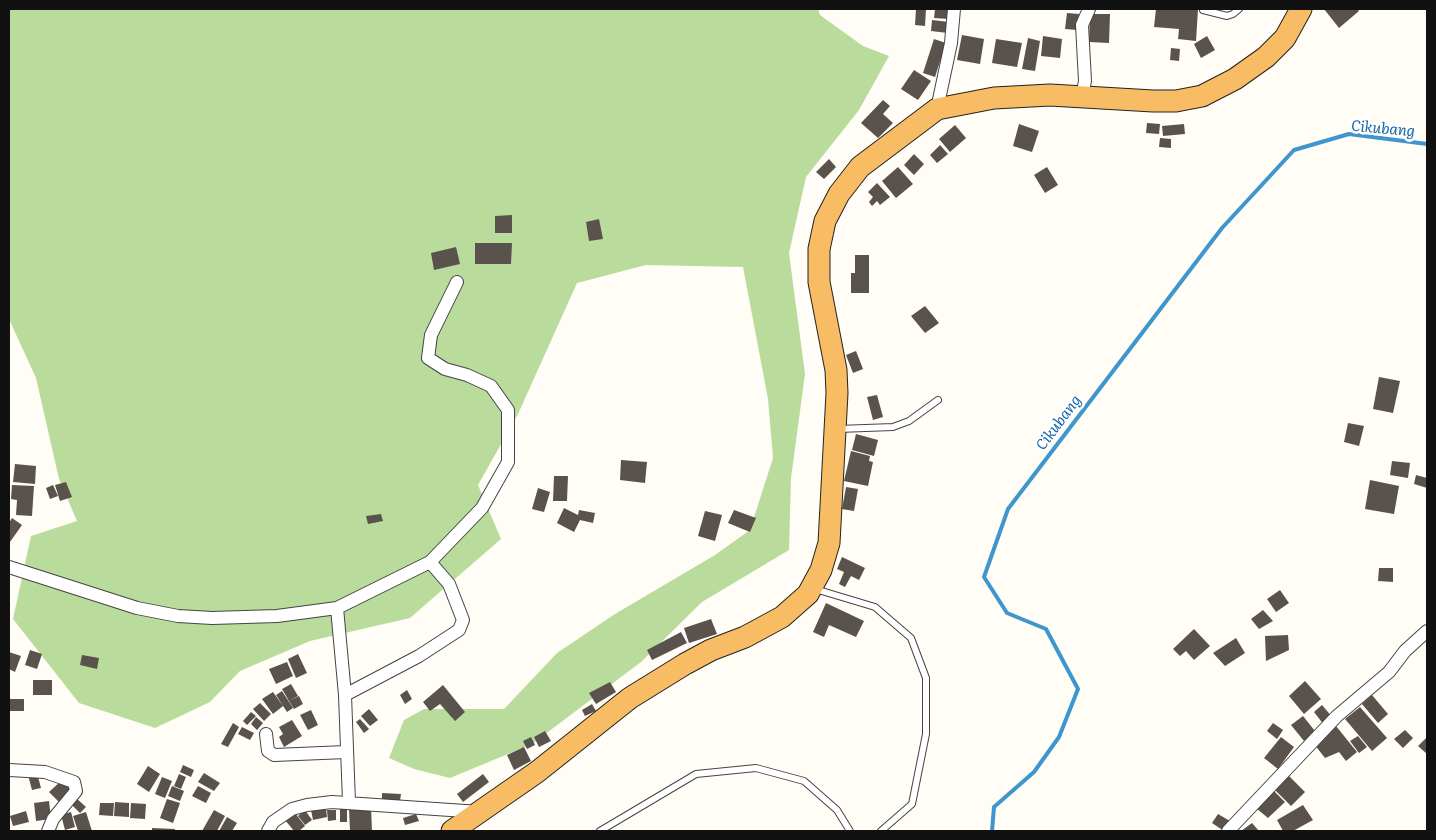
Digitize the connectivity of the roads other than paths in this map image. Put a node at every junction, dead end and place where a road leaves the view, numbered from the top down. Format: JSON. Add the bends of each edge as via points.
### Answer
{"nodes":[{"id":1,"x":954,"y":9,"type":"edge"},
{"id":2,"x":1089,"y":9,"type":"edge"},
{"id":3,"x":1238,"y":9,"type":"edge"},
{"id":4,"x":1301,"y":9,"type":"edge"},
{"id":5,"x":1203,"y":10,"type":"edge"},
{"id":6,"x":1082,"y":96,"type":"junction"},
{"id":7,"x":937,"y":109,"type":"junction"},
{"id":8,"x":457,"y":282,"type":"dead end"},
{"id":9,"x":938,"y":400,"type":"dead end"},
{"id":10,"x":834,"y":429,"type":"junction"},
{"id":11,"x":430,"y":562,"type":"junction"},
{"id":12,"x":9,"y":567,"type":"edge"},
{"id":13,"x":811,"y":588,"type":"junction"},
{"id":14,"x":337,"y":608,"type":"junction"},
{"id":15,"x":1427,"y":631,"type":"edge"},
{"id":16,"x":345,"y":695,"type":"junction"},
{"id":17,"x":266,"y":734,"type":"dead end"},
{"id":18,"x":346,"y":752,"type":"junction"},
{"id":19,"x":9,"y":770,"type":"edge"},
{"id":20,"x":350,"y":802,"type":"junction"},
{"id":21,"x":480,"y":812,"type":"junction"},
{"id":22,"x":48,"y":831,"type":"edge"},
{"id":23,"x":268,"y":831,"type":"edge"},
{"id":24,"x":452,"y":831,"type":"edge"},
{"id":25,"x":600,"y":831,"type":"edge"},
{"id":26,"x":850,"y":831,"type":"edge"},
{"id":27,"x":881,"y":831,"type":"edge"},
{"id":28,"x":1228,"y":831,"type":"edge"}],
"edges":[{"from":1,"to":7,"type":"street","via":[[951,43]]},
{"from":2,"to":6,"type":"street","via":[[1082,26],[1085,81]]},
{"from":3,"to":5,"type":"lane","via":[[1227,16]]},
{"from":4,"to":6,"type":"highway","via":[[1285,38],[1266,58],[1202,96],[1153,101]]},
{"from":6,"to":7,"type":"highway","via":[[994,98]]},
{"from":7,"to":10,"type":"highway","via":[[860,166],[839,194],[825,221],[819,249],[819,282],[836,370]]},
{"from":8,"to":11,"type":"street","via":[[431,335],[428,358],[445,369],[491,386],[508,410],[508,462],[482,508]]},
{"from":9,"to":10,"type":"lane","via":[[909,421],[893,427]]},
{"from":10,"to":13,"type":"highway","via":[[829,543],[821,570]]},
{"from":11,"to":14,"type":"street"},
{"from":11,"to":16,"type":"street","via":[[449,584],[463,620],[459,630],[419,656]]},
{"from":12,"to":14,"type":"street","via":[[112,601],[178,616],[277,616]]},
{"from":13,"to":21,"type":"highway","via":[[782,617],[745,637],[711,650],[630,698],[537,772]]},
{"from":13,"to":27,"type":"lane","via":[[875,607],[911,638],[926,678],[926,734],[912,804]]},
{"from":14,"to":16,"type":"street"},
{"from":15,"to":28,"type":"street","via":[[1405,651],[1389,672],[1337,716]]},
{"from":16,"to":18,"type":"street"},
{"from":17,"to":18,"type":"street","via":[[268,751],[274,755]]},
{"from":18,"to":20,"type":"street"},
{"from":19,"to":22,"type":"street","via":[[45,772],[74,782],[76,791],[53,819]]},
{"from":20,"to":21,"type":"street"},
{"from":20,"to":23,"type":"street","via":[[292,809],[280,816]]},
{"from":21,"to":24,"type":"highway"},
{"from":25,"to":26,"type":"lane","via":[[696,774],[756,768],[804,781],[837,810]]}]}
